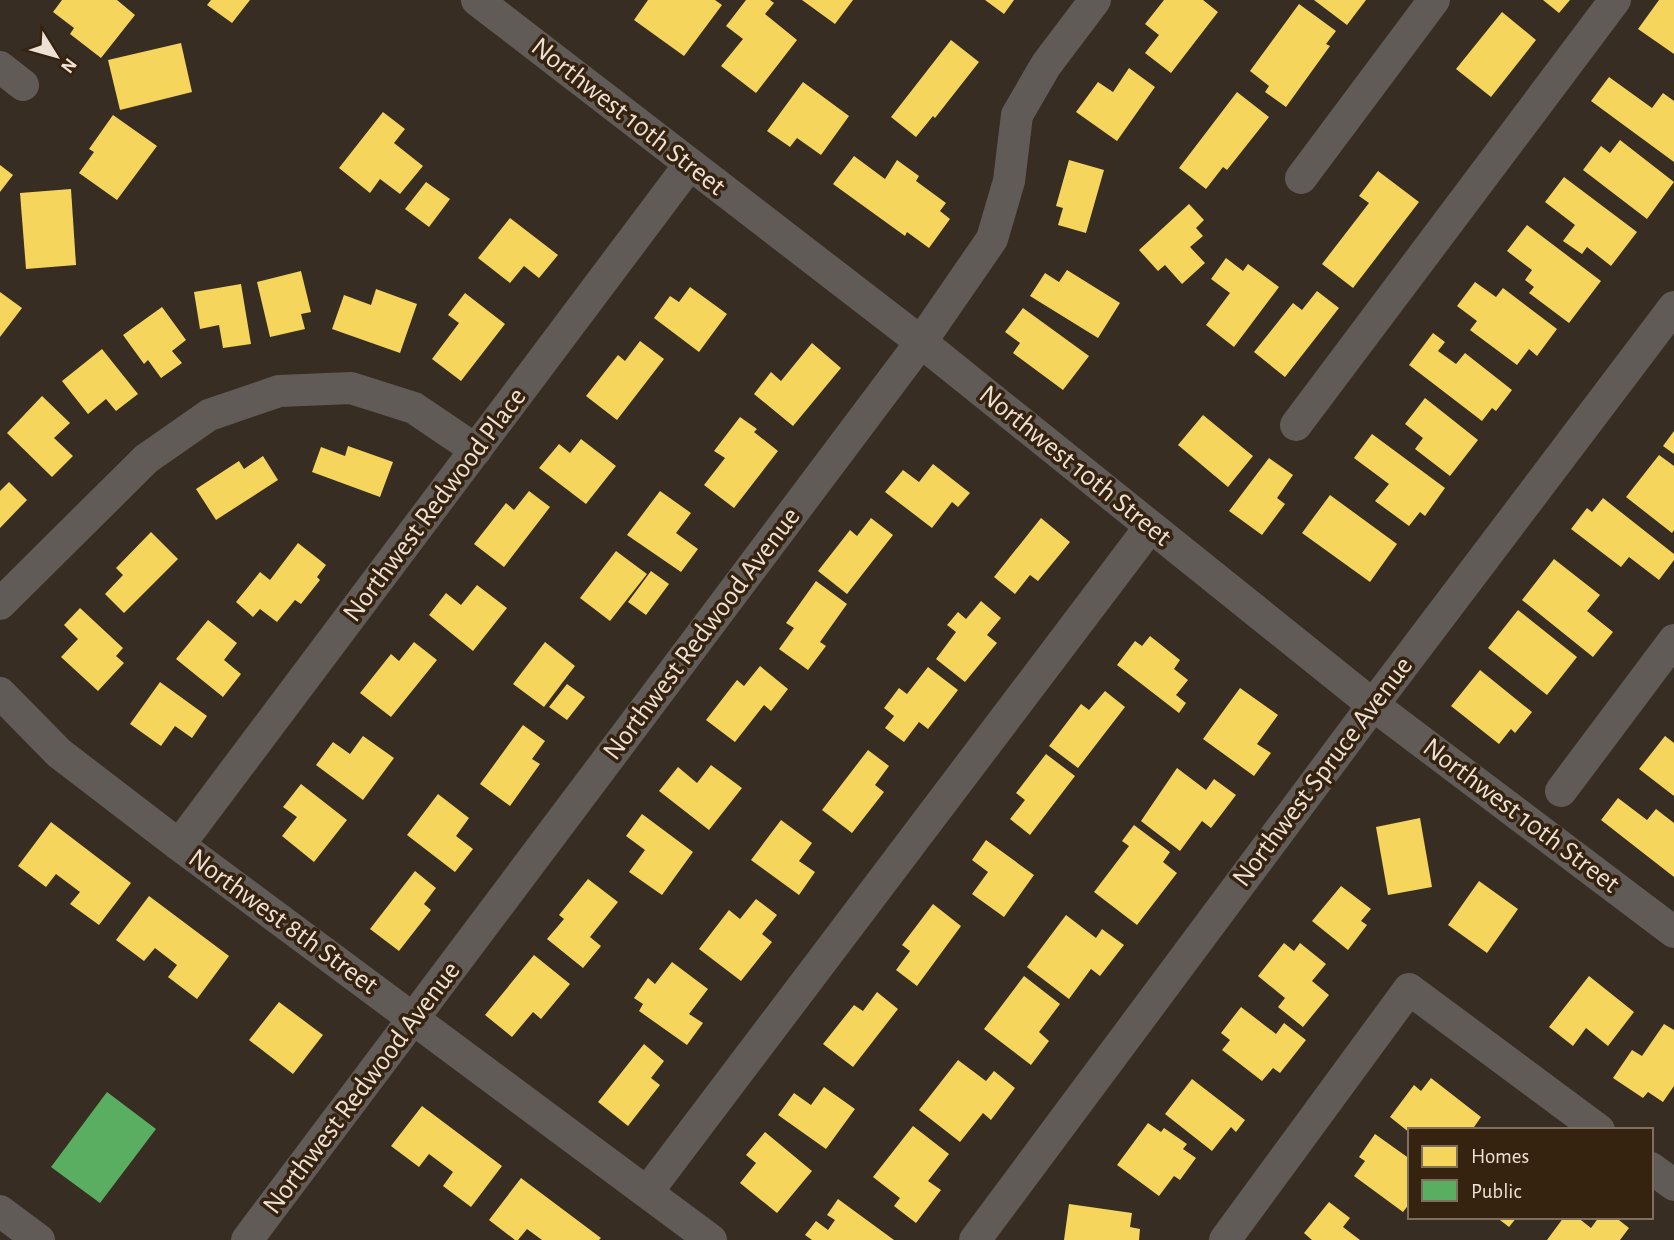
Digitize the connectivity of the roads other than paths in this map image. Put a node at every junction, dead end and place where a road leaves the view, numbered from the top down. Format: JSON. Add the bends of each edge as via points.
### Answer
{"nodes":[{"id":1,"x":477,"y":0,"type":"edge"},
{"id":2,"x":1095,"y":0,"type":"edge"},
{"id":3,"x":1433,"y":0,"type":"edge"},
{"id":4,"x":1615,"y":0,"type":"edge"},
{"id":5,"x":690,"y":164,"type":"junction"},
{"id":6,"x":1300,"y":178,"type":"dead end"},
{"id":7,"x":1670,"y":319,"type":"edge"},
{"id":8,"x":921,"y":342,"type":"junction"},
{"id":9,"x":1296,"y":425,"type":"dead end"},
{"id":10,"x":476,"y":450,"type":"junction"},
{"id":11,"x":1150,"y":527,"type":"junction"},
{"id":12,"x":0,"y":604,"type":"edge"},
{"id":13,"x":1674,"y":640,"type":"edge"},
{"id":14,"x":0,"y":693,"type":"edge"},
{"id":15,"x":1373,"y":705,"type":"junction"},
{"id":16,"x":1561,"y":791,"type":"dead end"},
{"id":17,"x":179,"y":845,"type":"junction"},
{"id":18,"x":1674,"y":932,"type":"edge"},
{"id":19,"x":414,"y":1018,"type":"junction"},
{"id":20,"x":1596,"y":1128,"type":"edge"},
{"id":21,"x":1653,"y":1169,"type":"edge"},
{"id":22,"x":1674,"y":1185,"type":"edge"},
{"id":23,"x":648,"y":1191,"type":"junction"},
{"id":24,"x":0,"y":1210,"type":"edge"},
{"id":25,"x":39,"y":1240,"type":"edge"},
{"id":26,"x":247,"y":1240,"type":"edge"},
{"id":27,"x":711,"y":1240,"type":"edge"},
{"id":28,"x":975,"y":1240,"type":"edge"},
{"id":29,"x":1225,"y":1240,"type":"edge"}],
"edges":[{"from":1,"to":5,"type":"street","name":"Northwest 10th Street"},
{"from":2,"to":8,"type":"street","name":"Northwest Redwood Avenue","via":[[1046,65],[1017,114],[1009,181],[992,239]]},
{"from":3,"to":6,"type":"street"},
{"from":4,"to":9,"type":"street"},
{"from":5,"to":8,"type":"street","name":"Northwest 10th Street"},
{"from":5,"to":10,"type":"street","name":"Northwest Redwood Place"},
{"from":7,"to":15,"type":"street","name":"Northwest Spruce Avenue"},
{"from":8,"to":11,"type":"street","name":"Northwest 10th Street"},
{"from":8,"to":19,"type":"street","name":"Northwest Redwood Avenue"},
{"from":10,"to":12,"type":"street","via":[[414,408],[351,388],[279,391],[209,415],[146,459]]},
{"from":10,"to":17,"type":"street","name":"Northwest Redwood Place"},
{"from":11,"to":15,"type":"street","name":"Northwest 10th Street"},
{"from":11,"to":23,"type":"street"},
{"from":13,"to":16,"type":"street"},
{"from":14,"to":17,"type":"street","name":"Northwest 8th Street","via":[[59,753]]},
{"from":15,"to":18,"type":"street","name":"Northwest 10th Street"},
{"from":15,"to":28,"type":"street","name":"Northwest Spruce Avenue"},
{"from":17,"to":19,"type":"street","name":"Northwest 8th Street"},
{"from":19,"to":23,"type":"street","name":"Northwest 8th Street"},
{"from":19,"to":26,"type":"street","name":"Northwest Redwood Avenue"},
{"from":20,"to":29,"type":"street","via":[[1409,989]]},
{"from":21,"to":22,"type":"street"},
{"from":23,"to":27,"type":"street","name":"Northwest 8th Street"},
{"from":24,"to":25,"type":"street"}]}
